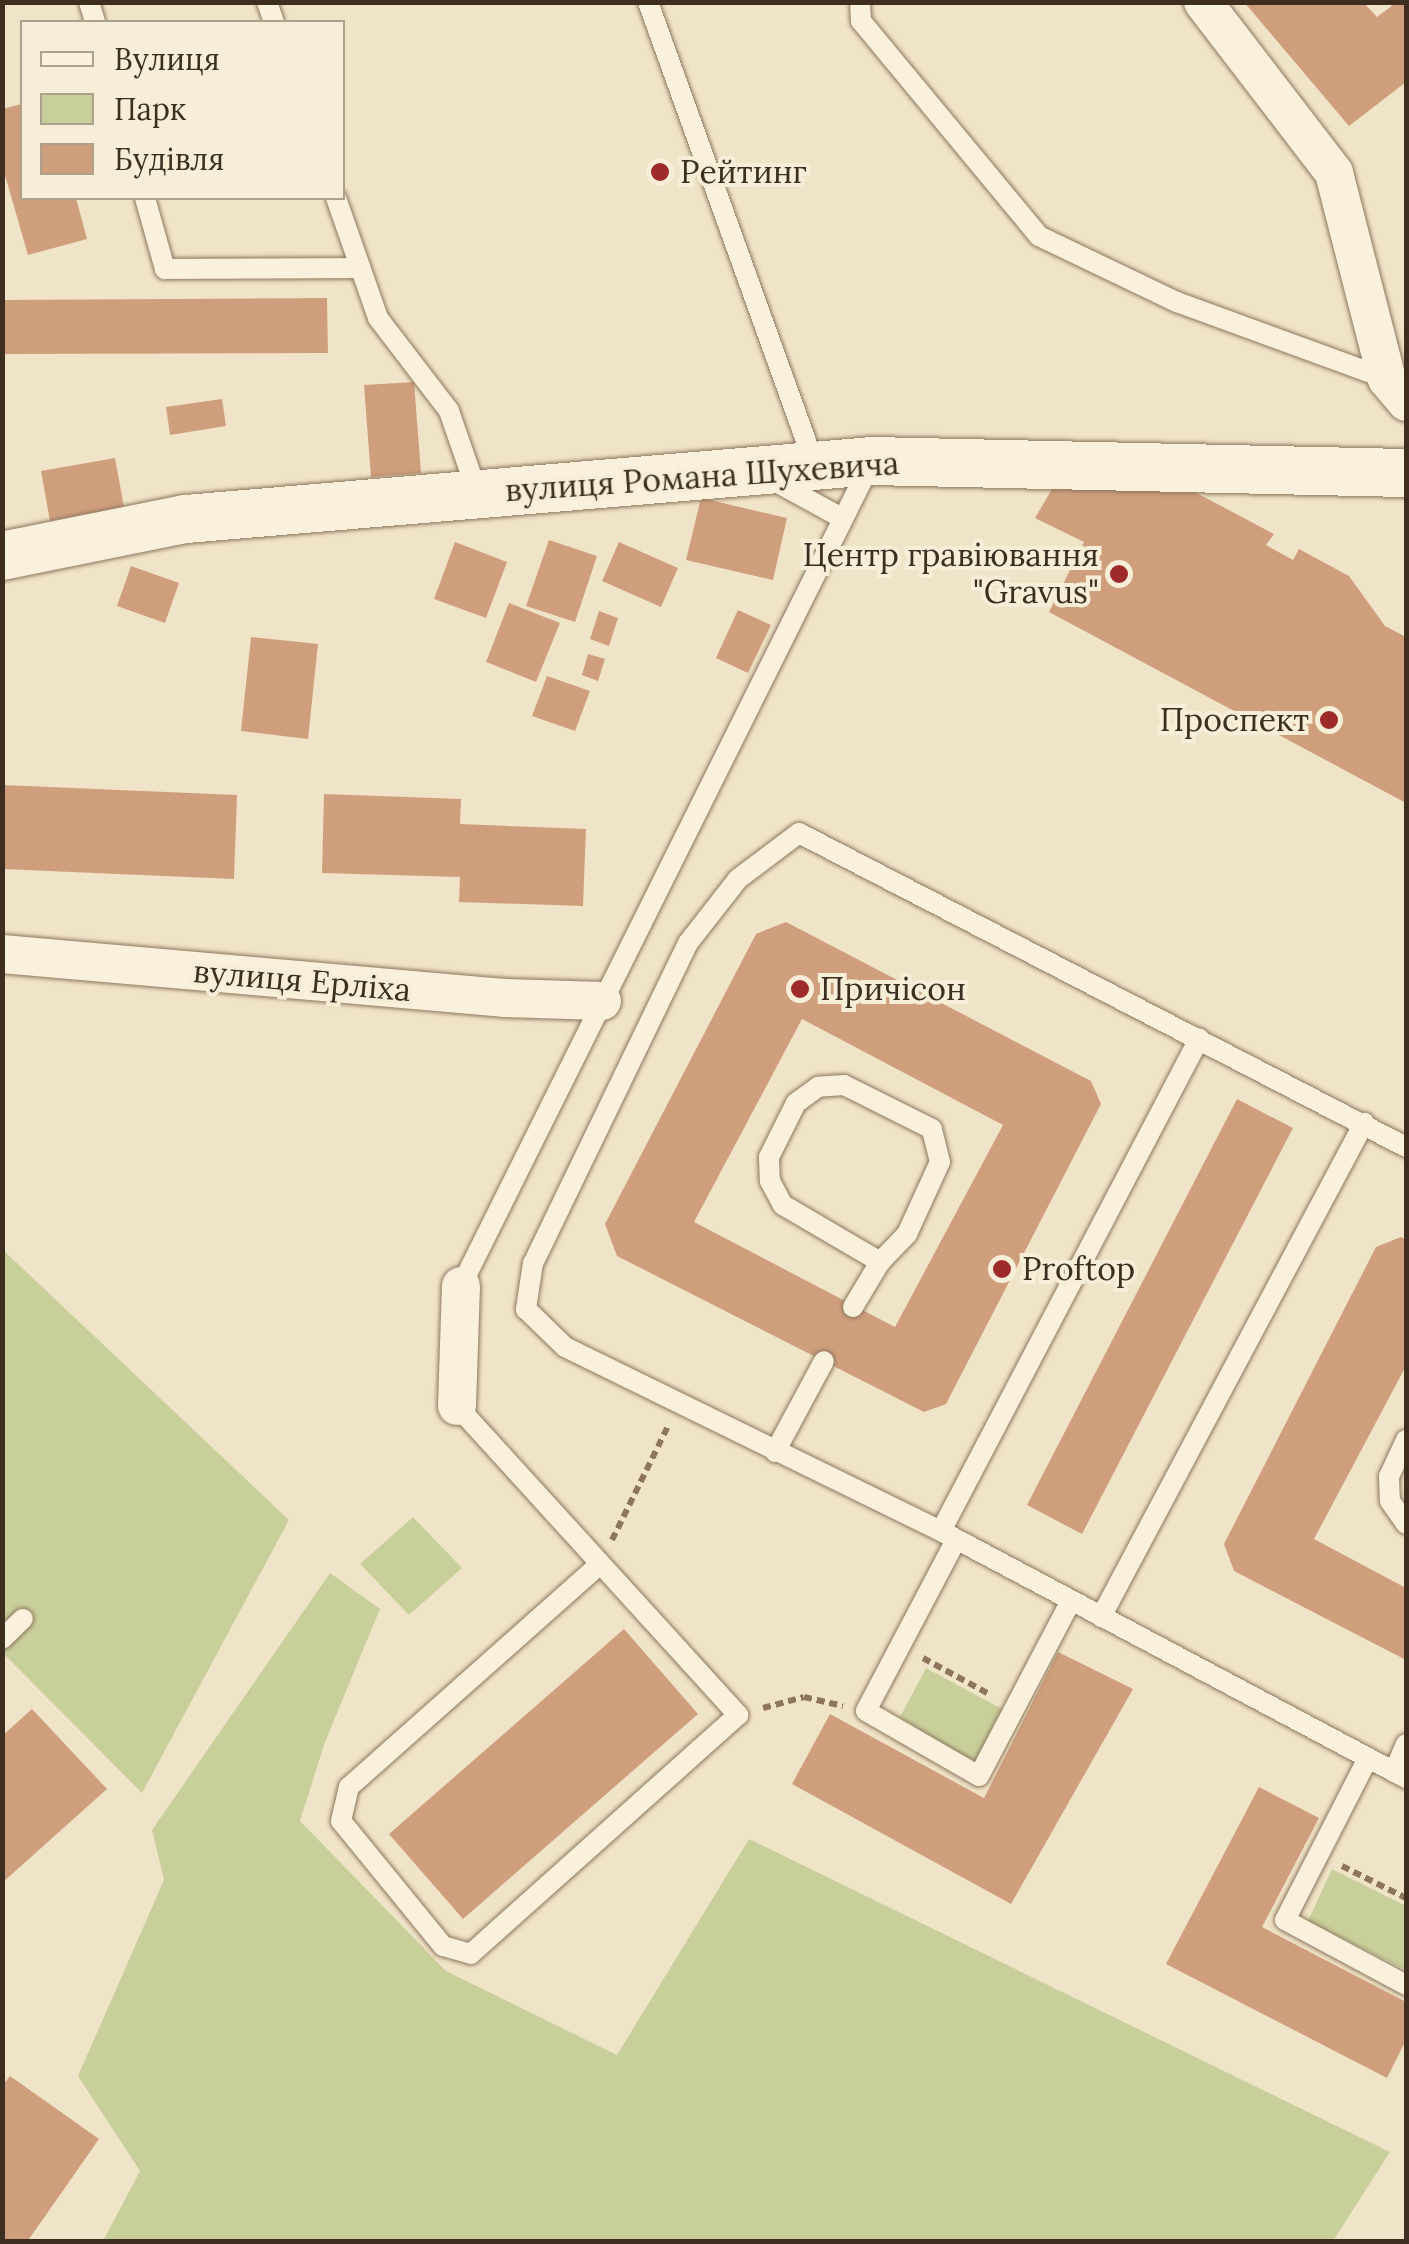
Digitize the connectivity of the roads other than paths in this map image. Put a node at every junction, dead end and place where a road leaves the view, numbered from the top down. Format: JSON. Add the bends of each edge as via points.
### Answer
{"nodes":[{"id":1,"x":648,"y":2,"type":"edge"},
{"id":2,"x":860,"y":2,"type":"edge"},
{"id":3,"x":1203,"y":2,"type":"edge"},
{"id":4,"x":146,"y":200,"type":"edge"},
{"id":5,"x":337,"y":200,"type":"edge"},
{"id":6,"x":360,"y":268,"type":"junction"},
{"id":7,"x":1397,"y":391,"type":"edge"},
{"id":8,"x":872,"y":462,"type":"junction"},
{"id":9,"x":816,"y":466,"type":"junction"},
{"id":10,"x":756,"y":470,"type":"junction"},
{"id":11,"x":1406,"y":473,"type":"edge"},
{"id":12,"x":477,"y":492,"type":"junction"},
{"id":13,"x":842,"y":518,"type":"junction"},
{"id":14,"x":2,"y":556,"type":"edge"},
{"id":15,"x":2,"y":954,"type":"edge"},
{"id":16,"x":602,"y":1001,"type":"junction"},
{"id":17,"x":1199,"y":1038,"type":"junction"},
{"id":18,"x":1364,"y":1123,"type":"junction"},
{"id":19,"x":1406,"y":1147,"type":"edge"},
{"id":20,"x":880,"y":1262,"type":"junction"},
{"id":21,"x":462,"y":1286,"type":"joint"},
{"id":22,"x":853,"y":1307,"type":"dead end"},
{"id":23,"x":824,"y":1361,"type":"dead end"},
{"id":24,"x":457,"y":1406,"type":"joint"},
{"id":25,"x":1406,"y":1440,"type":"edge"},
{"id":26,"x":775,"y":1452,"type":"junction"},
{"id":27,"x":1406,"y":1524,"type":"edge"},
{"id":28,"x":948,"y":1536,"type":"junction"},
{"id":29,"x":600,"y":1564,"type":"junction"},
{"id":30,"x":1070,"y":1601,"type":"junction"},
{"id":31,"x":1101,"y":1617,"type":"junction"},
{"id":32,"x":23,"y":1620,"type":"dead end"},
{"id":33,"x":2,"y":1639,"type":"edge"},
{"id":34,"x":1406,"y":1744,"type":"edge"},
{"id":35,"x":1368,"y":1758,"type":"junction"},
{"id":36,"x":1400,"y":1775,"type":"edge"},
{"id":37,"x":1406,"y":1985,"type":"edge"}],
"edges":[{"from":1,"to":9,"type":"lane"},
{"from":2,"to":7,"type":"lane","via":[[861,21],[1039,236],[1177,302]]},
{"from":3,"to":7,"type":"street","via":[[1334,173]]},
{"from":4,"to":6,"type":"lane","via":[[165,269]]},
{"from":5,"to":6,"type":"lane"},
{"from":6,"to":12,"type":"lane","via":[[378,318],[449,411]]},
{"from":8,"to":9,"type":"street","name":"вулиця Романа Шухевича"},
{"from":8,"to":11,"type":"street","name":"вулиця Романа Шухевича"},
{"from":8,"to":13,"type":"lane"},
{"from":9,"to":10,"type":"street","name":"вулиця Романа Шухевича"},
{"from":10,"to":12,"type":"street","name":"вулиця Романа Шухевича"},
{"from":10,"to":13,"type":"lane"},
{"from":12,"to":14,"type":"street","name":"вулиця Романа Шухевича","via":[[186,520]]},
{"from":13,"to":16,"type":"lane"},
{"from":15,"to":16,"type":"street","name":"вулиця Ерліха"},
{"from":16,"to":21,"type":"lane"},
{"from":17,"to":18,"type":"lane"},
{"from":17,"to":26,"type":"lane","via":[[799,833],[738,879],[688,942],[533,1263],[526,1309],[566,1346]]},
{"from":17,"to":28,"type":"lane"},
{"from":18,"to":19,"type":"lane"},
{"from":18,"to":31,"type":"lane"},
{"from":20,"to":20,"type":"lane","via":[[907,1234],[940,1162],[932,1129],[844,1084],[818,1087],[796,1102],[768,1157],[770,1180],[783,1205]]},
{"from":20,"to":22,"type":"lane"},
{"from":21,"to":24,"type":"street"},
{"from":23,"to":26,"type":"lane"},
{"from":24,"to":29,"type":"lane"},
{"from":25,"to":27,"type":"lane","via":[[1389,1476],[1390,1501]]},
{"from":26,"to":28,"type":"lane"},
{"from":28,"to":30,"type":"lane"},
{"from":28,"to":30,"type":"lane","via":[[866,1711],[980,1776]]},
{"from":29,"to":29,"type":"lane","via":[[348,1787],[341,1821],[443,1946],[471,1954],[738,1716]]},
{"from":30,"to":31,"type":"lane"},
{"from":31,"to":35,"type":"lane"},
{"from":32,"to":33,"type":"lane"},
{"from":34,"to":36,"type":"lane"},
{"from":35,"to":36,"type":"lane"},
{"from":35,"to":37,"type":"lane","via":[[1284,1920]]}]}
